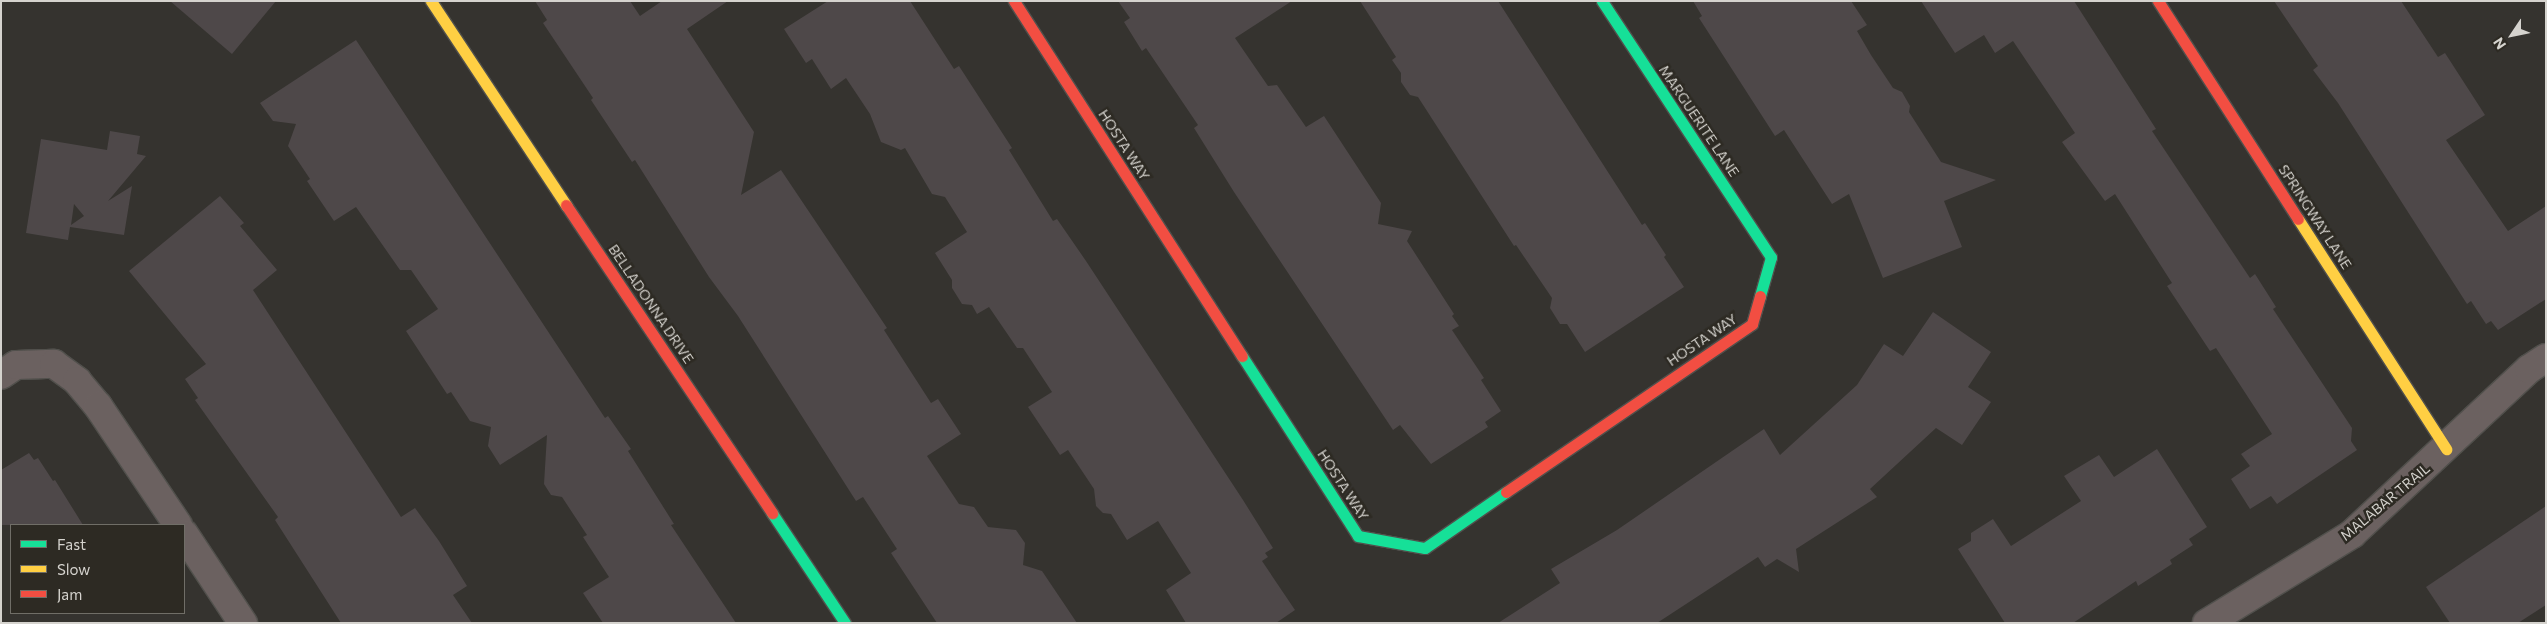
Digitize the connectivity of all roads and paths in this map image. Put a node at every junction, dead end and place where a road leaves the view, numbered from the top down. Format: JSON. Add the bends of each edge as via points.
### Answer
{"nodes":[{"id":1,"x":431,"y":1,"type":"edge"},
{"id":2,"x":1014,"y":1,"type":"edge"},
{"id":3,"x":1602,"y":1,"type":"edge"},
{"id":4,"x":2158,"y":1,"type":"edge"},
{"id":5,"x":1771,"y":257,"type":"joint"},
{"id":6,"x":2546,"y":358,"type":"edge"},
{"id":7,"x":1,"y":375,"type":"edge"},
{"id":8,"x":2446,"y":449,"type":"junction"},
{"id":9,"x":177,"y":524,"type":"edge"},
{"id":10,"x":185,"y":536,"type":"edge"},
{"id":11,"x":243,"y":623,"type":"edge"},
{"id":12,"x":845,"y":623,"type":"edge"},
{"id":13,"x":2207,"y":623,"type":"edge"}],
"edges":[{"from":1,"to":12,"type":"street","name":"BELLADONNA DRIVE"},
{"from":2,"to":5,"type":"street","name":"HOSTA WAY","via":[[1358,536],[1425,548],[1752,324]]},
{"from":3,"to":5,"type":"street","name":"MARGUERITE LANE"},
{"from":4,"to":8,"type":"street","name":"SPRINGWAY LANE"},
{"from":6,"to":8,"type":"street","name":"MALABAR TRAIL","via":[[2530,369]]},
{"from":7,"to":9,"type":"street","via":[[16,365],[54,364],[77,381],[98,406]]},
{"from":8,"to":13,"type":"street","name":"MALABAR TRAIL","via":[[2352,534]]},
{"from":10,"to":11,"type":"street"}]}
